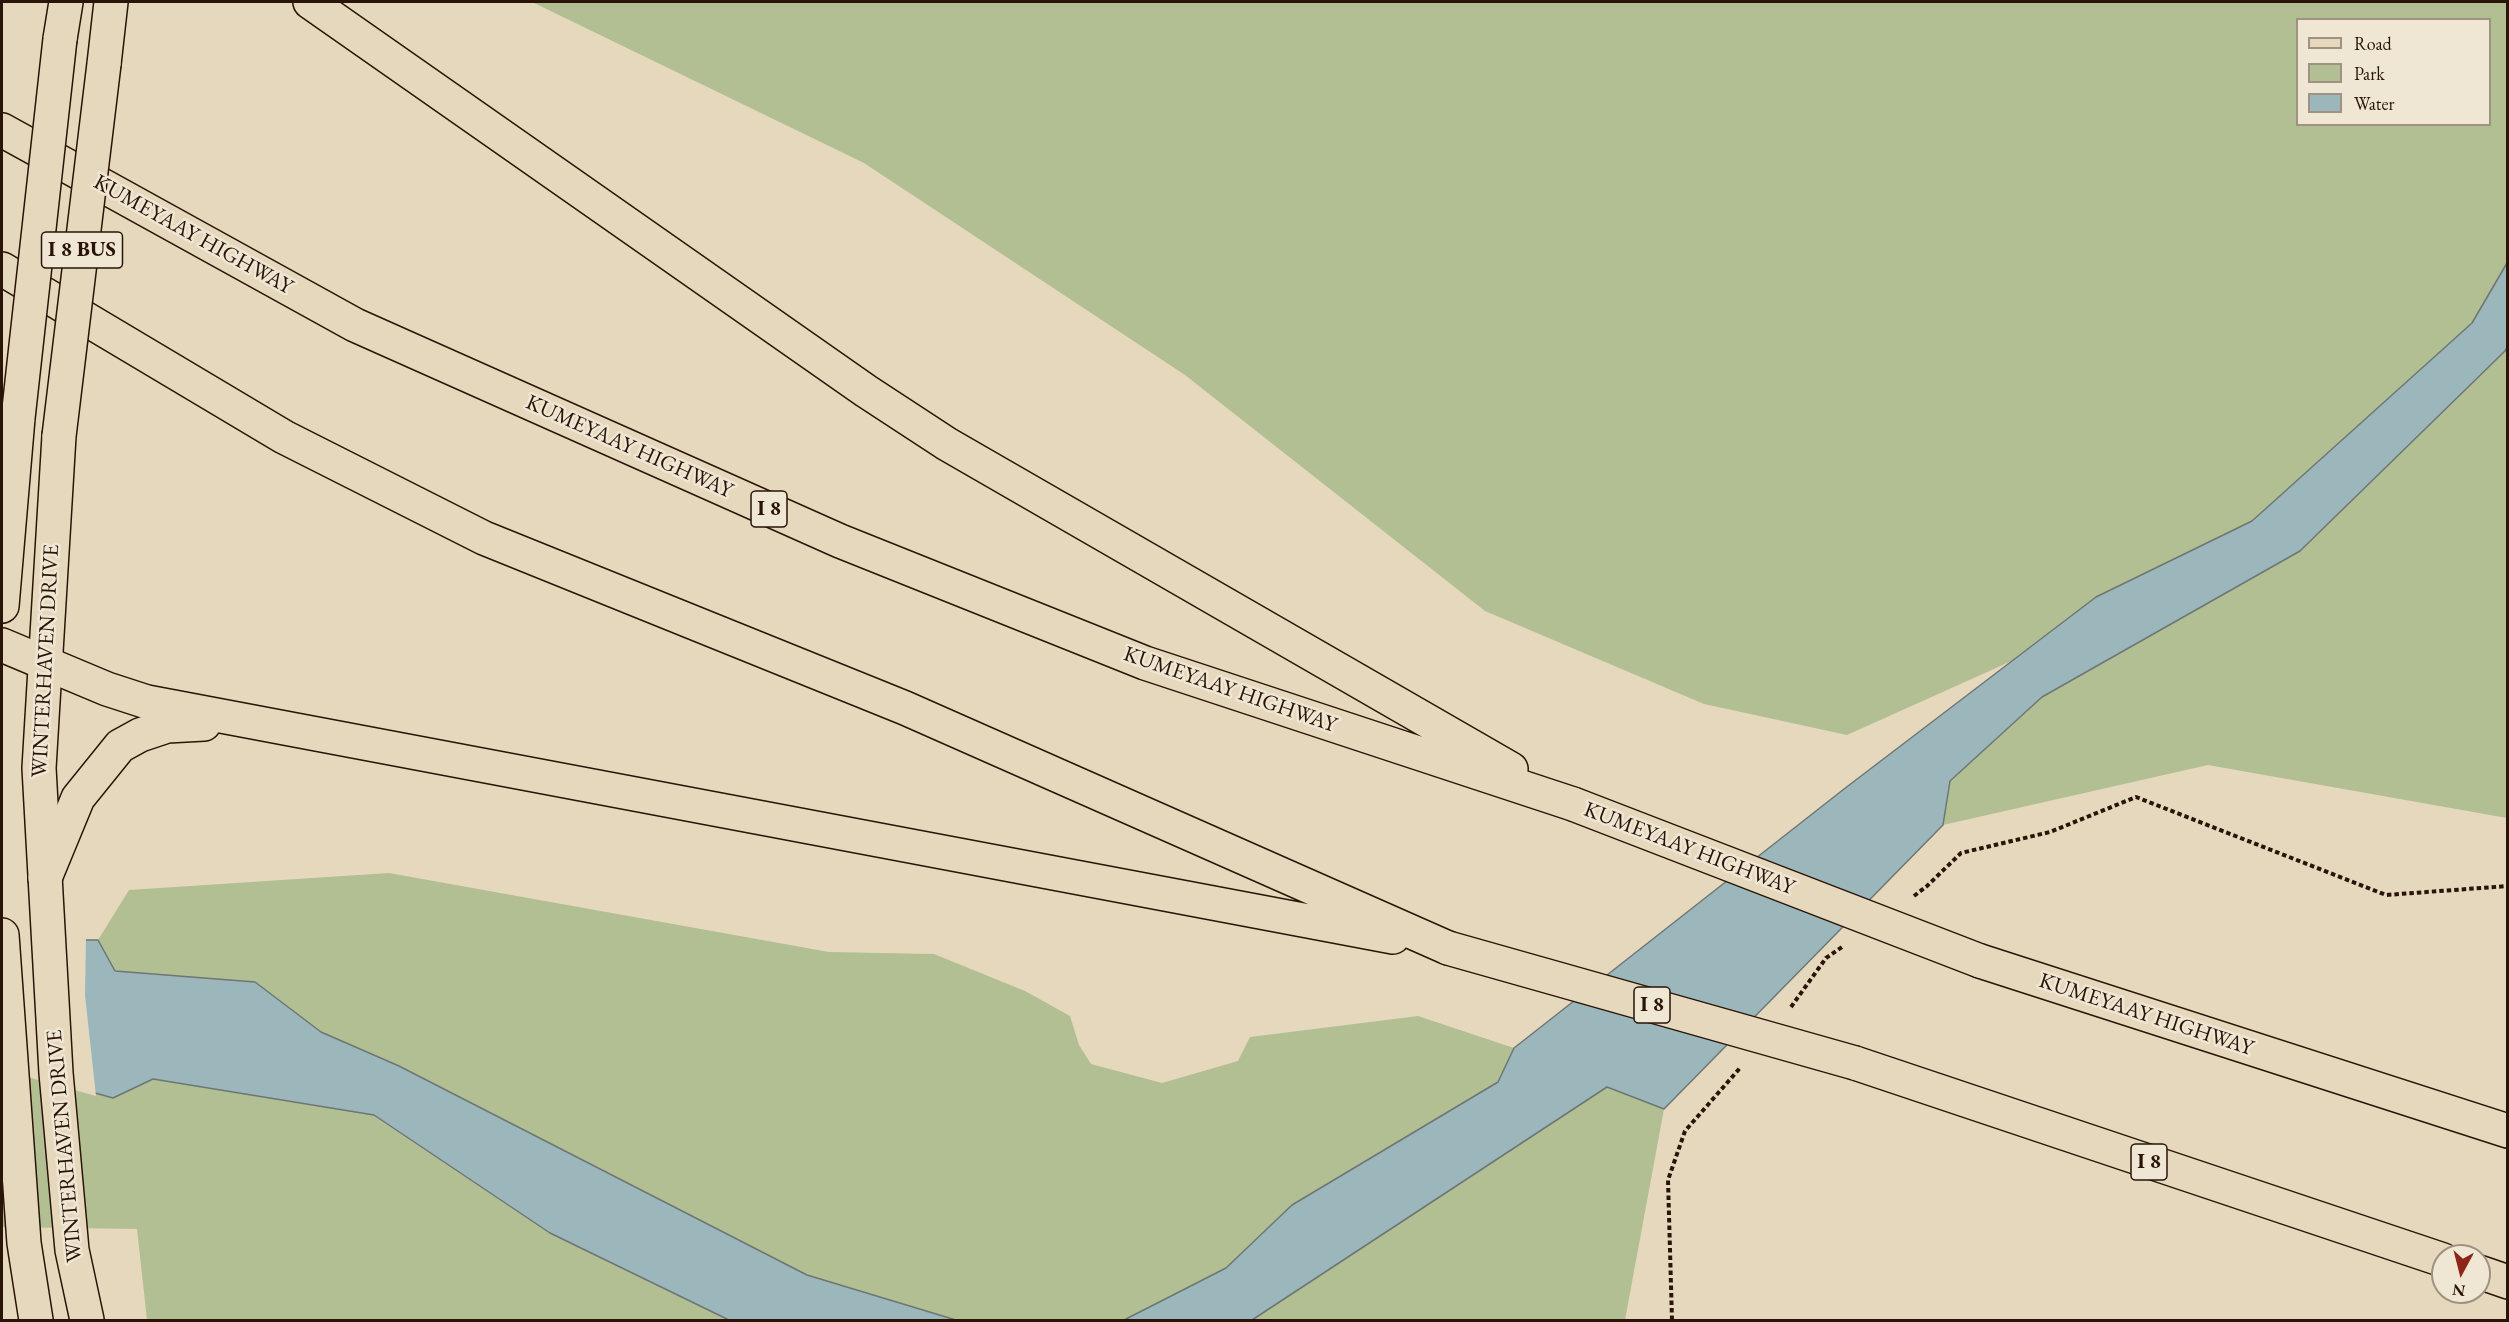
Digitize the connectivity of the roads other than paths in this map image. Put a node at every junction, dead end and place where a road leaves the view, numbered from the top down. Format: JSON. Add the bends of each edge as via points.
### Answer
{"nodes":[{"id":1,"x":66,"y":2,"type":"edge"},
{"id":2,"x":111,"y":2,"type":"edge"},
{"id":3,"x":310,"y":2,"type":"edge"},
{"id":4,"x":2,"y":130,"type":"edge"},
{"id":5,"x":2,"y":269,"type":"edge"},
{"id":6,"x":2,"y":606,"type":"edge"},
{"id":7,"x":2,"y":645,"type":"edge"},
{"id":8,"x":44,"y":662,"type":"junction"},
{"id":9,"x":245,"y":721,"type":"junction"},
{"id":10,"x":1573,"y":804,"type":"junction"},
{"id":11,"x":45,"y":878,"type":"junction"},
{"id":12,"x":2,"y":935,"type":"edge"},
{"id":13,"x":1448,"y":948,"type":"junction"},
{"id":14,"x":2508,"y":1131,"type":"edge"},
{"id":15,"x":2431,"y":1256,"type":"edge"},
{"id":16,"x":2491,"y":1276,"type":"edge"},
{"id":17,"x":2508,"y":1282,"type":"edge"},
{"id":18,"x":36,"y":1320,"type":"edge"},
{"id":19,"x":87,"y":1320,"type":"edge"}],
"edges":[{"from":1,"to":6,"type":"main road","name":"WINTERHAVEN DRIVE","number":"I 8 BUS","bridge":true,"via":[[18,418]]},
{"from":2,"to":8,"type":"main road","name":"WINTERHAVEN DRIVE","number":"I 8 BUS","bridge":true,"via":[[59,436]]},
{"from":3,"to":10,"type":"main road","via":[[947,444]]},
{"from":4,"to":10,"type":"main road","name":"KUMEYAAY HIGHWAY","number":"I 8","via":[[356,325],[840,541],[1145,663]]},
{"from":5,"to":13,"type":"main road","number":"I 8","via":[[284,437],[484,538],[905,708]]},
{"from":7,"to":8,"type":"main road"},
{"from":8,"to":9,"type":"main road","via":[[147,702]]},
{"from":8,"to":11,"type":"main road","name":"WINTERHAVEN DRIVE","number":"I 8 BUS","via":[[39,768]]},
{"from":9,"to":11,"type":"main road","via":[[167,726],[120,746],[78,798]]},
{"from":9,"to":13,"type":"main road"},
{"from":10,"to":14,"type":"main road","name":"KUMEYAAY HIGHWAY","number":"I 8","bridge":true,"via":[[1980,961]]},
{"from":11,"to":19,"type":"main road","name":"WINTERHAVEN DRIVE","number":"I 8 BUS","via":[[56,1073],[72,1250]]},
{"from":12,"to":18,"type":"main road","name":"WINTERHAVEN DRIVE","via":[[24,1243]]},
{"from":13,"to":15,"type":"main road","number":"I 8","bridge":true,"via":[[1855,1063]]},
{"from":16,"to":17,"type":"main road"}]}
